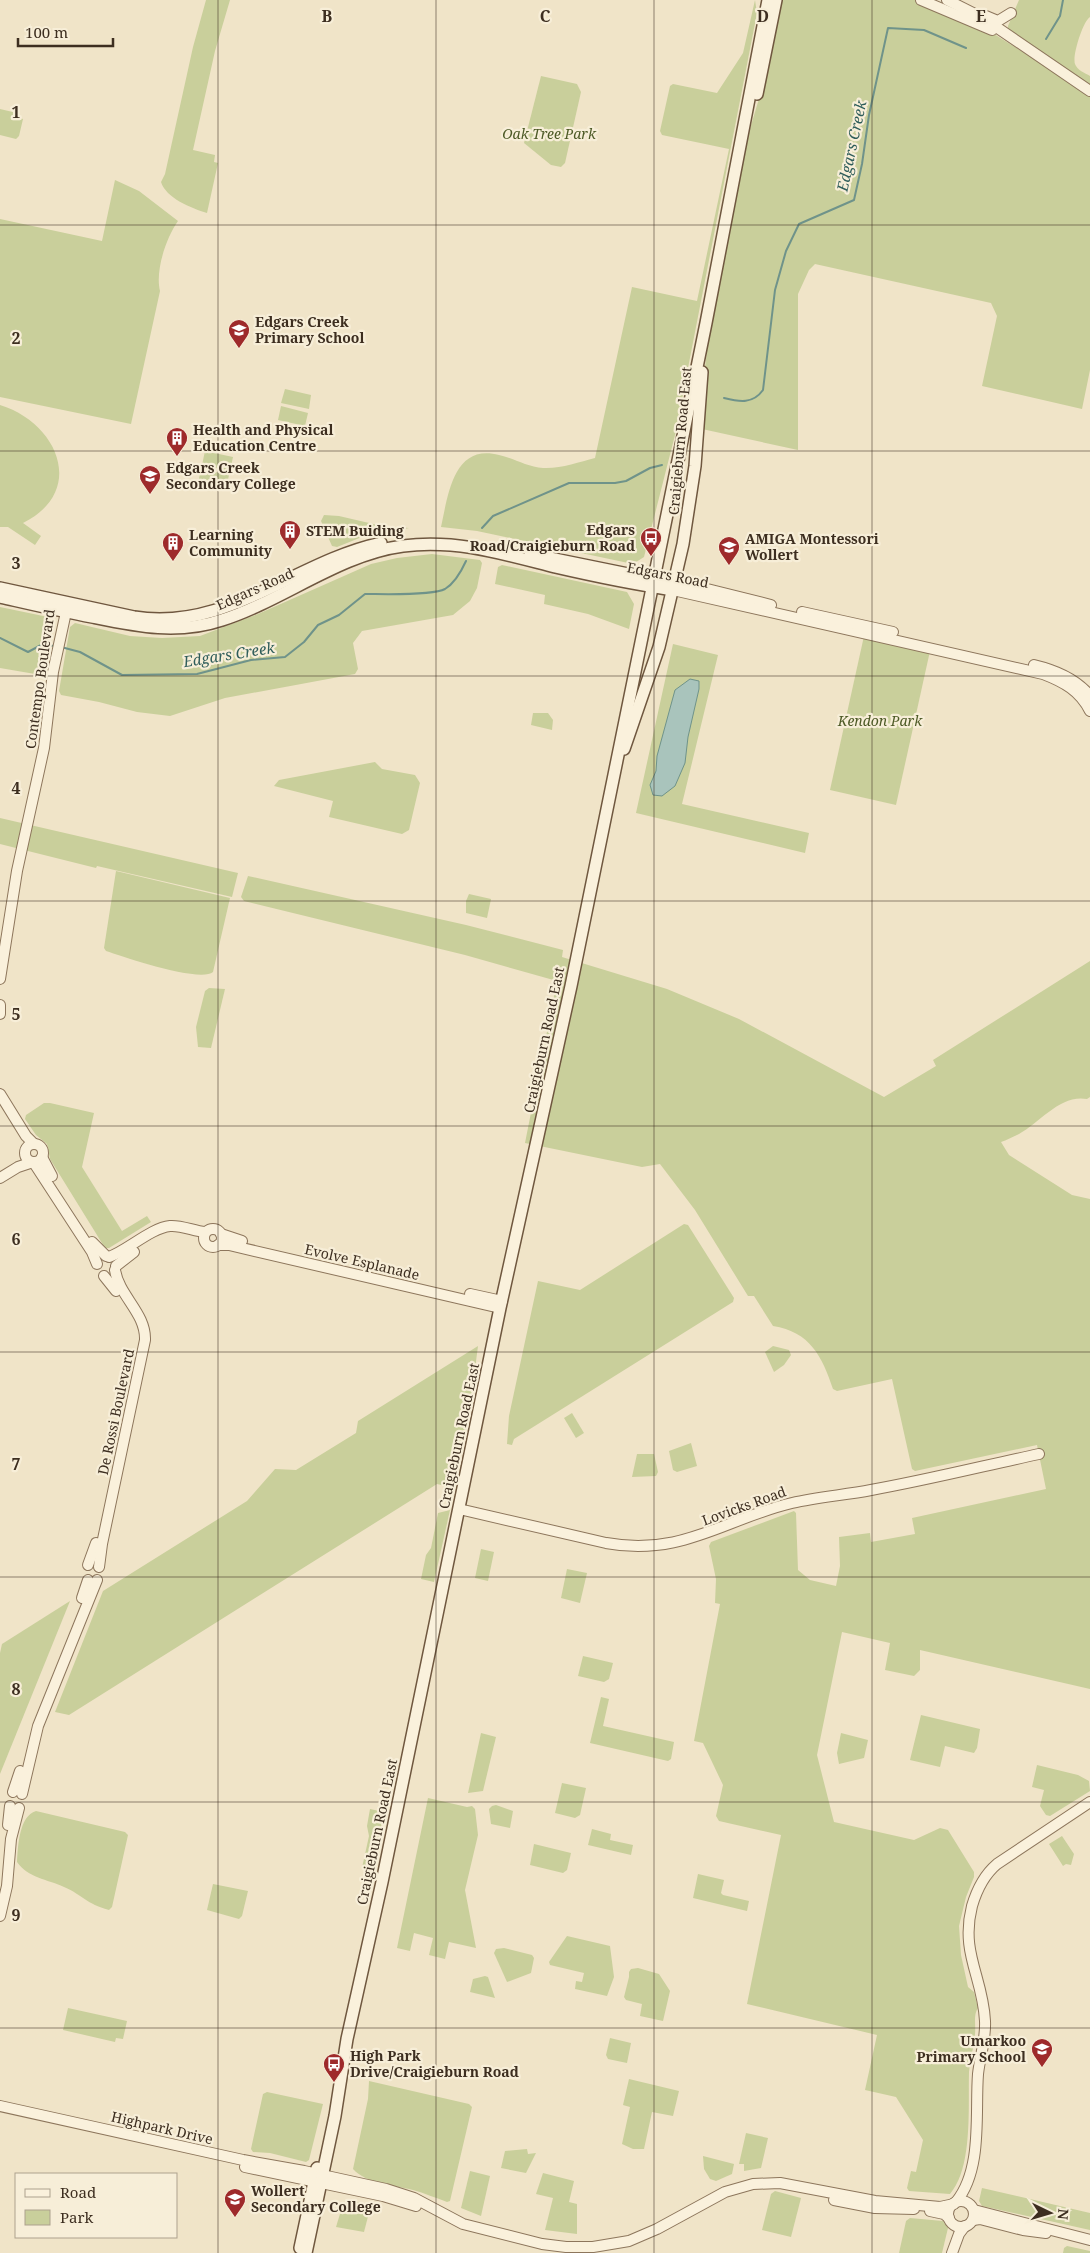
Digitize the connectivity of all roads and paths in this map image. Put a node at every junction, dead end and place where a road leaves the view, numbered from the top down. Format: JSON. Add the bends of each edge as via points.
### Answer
{"nodes":[{"id":1,"x":768,"y":0,"type":"edge"},
{"id":2,"x":776,"y":0,"type":"edge"},
{"id":3,"x":921,"y":0,"type":"edge"},
{"id":4,"x":947,"y":0,"type":"edge"},
{"id":5,"x":957,"y":0,"type":"edge"},
{"id":6,"x":1011,"y":13,"type":"dead end"},
{"id":7,"x":1009,"y":37,"type":"junction"},
{"id":8,"x":1090,"y":90,"type":"edge"},
{"id":9,"x":740,"y":145,"type":"junction"},
{"id":10,"x":706,"y":323,"type":"junction"},
{"id":11,"x":653,"y":583,"type":"junction"},
{"id":12,"x":674,"y":586,"type":"junction"},
{"id":13,"x":0,"y":588,"type":"edge"},
{"id":14,"x":0,"y":597,"type":"edge"},
{"id":15,"x":64,"y":608,"type":"junction"},
{"id":16,"x":55,"y":654,"type":"junction"},
{"id":17,"x":1090,"y":696,"type":"edge"},
{"id":18,"x":1090,"y":711,"type":"edge"},
{"id":19,"x":611,"y":792,"type":"junction"},
{"id":20,"x":0,"y":938,"type":"edge"},
{"id":21,"x":0,"y":979,"type":"edge"},
{"id":22,"x":0,"y":1005,"type":"edge"},
{"id":23,"x":0,"y":1014,"type":"edge"},
{"id":24,"x":0,"y":1094,"type":"edge"},
{"id":25,"x":0,"y":1105,"type":"edge"},
{"id":26,"x":28,"y":1148,"type":"junction"},
{"id":27,"x":36,"y":1161,"type":"junction"},
{"id":28,"x":0,"y":1171,"type":"edge"},
{"id":29,"x":0,"y":1178,"type":"edge"},
{"id":30,"x":221,"y":1234,"type":"junction"},
{"id":31,"x":205,"y":1236,"type":"junction"},
{"id":32,"x":218,"y":1245,"type":"junction"},
{"id":33,"x":107,"y":1257,"type":"junction"},
{"id":34,"x":318,"y":1262,"type":"junction"},
{"id":35,"x":97,"y":1264,"type":"junction"},
{"id":36,"x":115,"y":1268,"type":"junction"},
{"id":37,"x":104,"y":1276,"type":"junction"},
{"id":38,"x":501,"y":1304,"type":"junction"},
{"id":39,"x":1039,"y":1454,"type":"dead end"},
{"id":40,"x":459,"y":1509,"type":"junction"},
{"id":41,"x":88,"y":1565,"type":"junction"},
{"id":42,"x":99,"y":1567,"type":"junction"},
{"id":43,"x":92,"y":1580,"type":"junction"},
{"id":44,"x":1090,"y":1802,"type":"edge"},
{"id":45,"x":15,"y":1807,"type":"junction"},
{"id":46,"x":0,"y":1888,"type":"edge"},
{"id":47,"x":0,"y":1916,"type":"edge"},
{"id":48,"x":0,"y":2106,"type":"edge"},
{"id":49,"x":0,"y":2112,"type":"edge"},
{"id":50,"x":318,"y":2179,"type":"junction"},
{"id":51,"x":967,"y":2184,"type":"junction"},
{"id":52,"x":955,"y":2203,"type":"junction"},
{"id":53,"x":899,"y":2206,"type":"junction"},
{"id":54,"x":970,"y":2215,"type":"junction"},
{"id":55,"x":951,"y":2221,"type":"junction"},
{"id":56,"x":1090,"y":2240,"type":"edge"},
{"id":57,"x":953,"y":2249,"type":"edge"},
{"id":58,"x":299,"y":2253,"type":"edge"},
{"id":59,"x":306,"y":2253,"type":"edge"}],
"edges":[{"from":1,"to":9,"type":"main road","name":"Craigieburn Road East"},
{"from":2,"to":9,"type":"main road","name":"Craigieburn Road East","via":[[761,77]]},
{"from":3,"to":7,"type":"street"},
{"from":4,"to":7,"type":"street","via":[[983,18]]},
{"from":5,"to":6,"type":"street","via":[[994,20],[1002,20]]},
{"from":7,"to":8,"type":"street"},
{"from":9,"to":10,"type":"main road","name":"Craigieburn Road East"},
{"from":10,"to":11,"type":"main road","name":"Craigieburn Road East"},
{"from":10,"to":12,"type":"main road","name":"Craigieburn Road East","via":[[691,497]]},
{"from":11,"to":12,"type":"main road","name":"Edgars Road"},
{"from":11,"to":15,"type":"main road","name":"Edgars Road","via":[[468,542],[412,539],[364,548],[224,608],[189,617],[164,620]]},
{"from":11,"to":19,"type":"main road","name":"Craigieburn Road East"},
{"from":12,"to":17,"type":"street","name":"Edgars Road","via":[[1045,668],[1076,682]]},
{"from":12,"to":18,"type":"street","name":"Edgars Road","via":[[1043,674],[1076,691]]},
{"from":12,"to":19,"type":"main road","name":"Craigieburn Road East","via":[[652,670]]},
{"from":13,"to":15,"type":"main road","name":"Edgars Road"},
{"from":14,"to":15,"type":"main road","name":"Edgars Road"},
{"from":15,"to":16,"type":"street","name":"Contempo Boulevard"},
{"from":16,"to":20,"type":"street","name":"Contempo Boulevard"},
{"from":16,"to":21,"type":"street","name":"Contempo Boulevard","via":[[44,748],[17,871]]},
{"from":19,"to":38,"type":"main road","name":"Craigieburn Road East"},
{"from":22,"to":23,"type":"street"},
{"from":24,"to":26,"type":"street"},
{"from":25,"to":26,"type":"street"},
{"from":26,"to":27,"type":"street","via":[[26,1158]]},
{"from":26,"to":27,"type":"street","via":[[42,1148]]},
{"from":26,"to":28,"type":"street"},
{"from":27,"to":29,"type":"street"},
{"from":27,"to":33,"type":"street","via":[[92,1242]]},
{"from":27,"to":35,"type":"street"},
{"from":30,"to":31,"type":"street","via":[[215,1229]]},
{"from":30,"to":32,"type":"street","via":[[222,1240]]},
{"from":30,"to":34,"type":"street","name":"Evolve Esplanade"},
{"from":31,"to":32,"type":"street","via":[[210,1246]]},
{"from":31,"to":33,"type":"street","via":[[174,1226],[165,1227]]},
{"from":31,"to":36,"type":"street","via":[[165,1234],[125,1258]]},
{"from":32,"to":34,"type":"street","name":"Evolve Esplanade"},
{"from":33,"to":35,"type":"street","via":[[101,1258]]},
{"from":33,"to":36,"type":"street","via":[[114,1260]]},
{"from":34,"to":38,"type":"street","name":"Evolve Esplanade"},
{"from":35,"to":37,"type":"street","via":[[98,1271]]},
{"from":36,"to":37,"type":"street","via":[[110,1275]]},
{"from":36,"to":42,"type":"street","name":"De Rossi Boulevard","via":[[119,1286],[143,1324],[146,1340]]},
{"from":37,"to":41,"type":"street","name":"De Rossi Boulevard","via":[[111,1282],[136,1325],[139,1340],[96,1545]]},
{"from":38,"to":40,"type":"main road","name":"Craigieburn Road East"},
{"from":39,"to":40,"type":"street","name":"Lovicks Road","via":[[872,1490],[802,1500],[700,1537],[654,1546],[606,1543]]},
{"from":40,"to":50,"type":"main road","name":"Craigieburn Road East","via":[[346,2039],[335,2116]]},
{"from":41,"to":42,"type":"street"},
{"from":41,"to":43,"type":"street","via":[[84,1571]]},
{"from":42,"to":43,"type":"street","via":[[102,1573]]},
{"from":43,"to":45,"type":"street","via":[[30,1729],[18,1793],[8,1800]]},
{"from":44,"to":51,"type":"street","via":[[997,1864],[974,1897],[968,1924],[968,1945],[984,2011],[985,2030],[978,2078],[978,2120]]},
{"from":45,"to":46,"type":"street","via":[[3,1849]]},
{"from":45,"to":47,"type":"street","via":[[7,1886]]},
{"from":48,"to":50,"type":"street","name":"Highpark Drive"},
{"from":49,"to":50,"type":"street","name":"Highpark Drive"},
{"from":50,"to":53,"type":"street","via":[[396,2192],[474,2228],[566,2247],[593,2247],[638,2238],[725,2192],[772,2182]]},
{"from":50,"to":58,"type":"main road","name":"Craigieburn Road East"},
{"from":50,"to":59,"type":"main road","name":"Craigieburn Road East"},
{"from":51,"to":52,"type":"street"},
{"from":51,"to":54,"type":"street"},
{"from":52,"to":53,"type":"street","via":[[940,2207]]},
{"from":52,"to":54,"type":"street"},
{"from":52,"to":55,"type":"street","via":[[950,2208]]},
{"from":53,"to":55,"type":"street","via":[[933,2211]]},
{"from":54,"to":55,"type":"street"},
{"from":54,"to":56,"type":"street","via":[[1031,2223]]},
{"from":54,"to":57,"type":"street"},
{"from":55,"to":57,"type":"street"}]}
